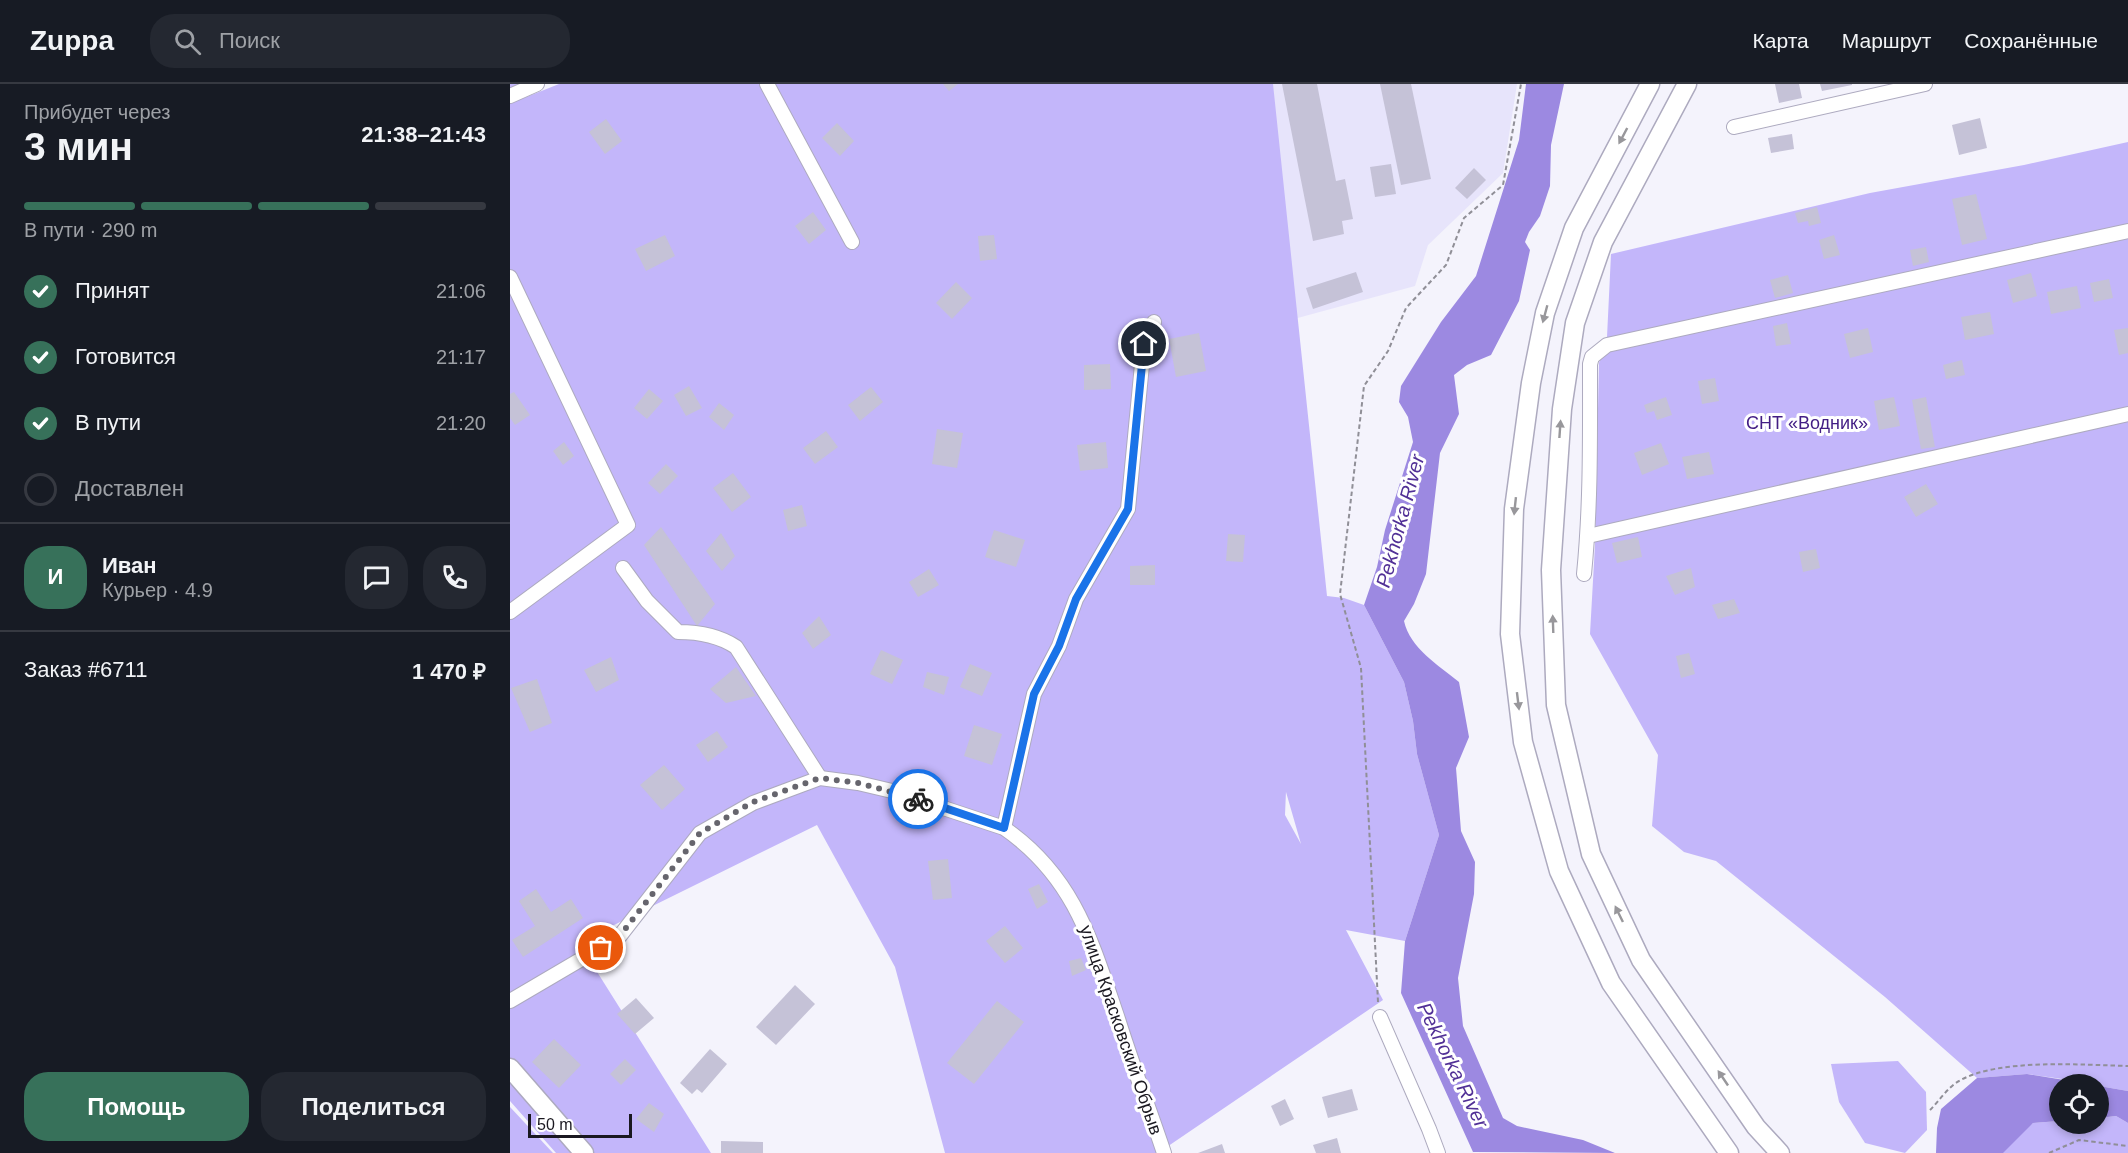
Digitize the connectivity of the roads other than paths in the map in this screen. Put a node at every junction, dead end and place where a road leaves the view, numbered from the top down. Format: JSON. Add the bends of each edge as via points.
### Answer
{"nodes":[{"id":1,"x":767,"y":84,"type":"edge"},
{"id":2,"x":1650,"y":84,"type":"edge"},
{"id":3,"x":1687,"y":84,"type":"edge"},
{"id":4,"x":1925,"y":84,"type":"edge"},
{"id":5,"x":531,"y":85,"type":"edge"},
{"id":6,"x":510,"y":96,"type":"edge"},
{"id":7,"x":1734,"y":127,"type":"dead end"},
{"id":8,"x":2128,"y":231,"type":"edge"},
{"id":9,"x":852,"y":242,"type":"dead end"},
{"id":10,"x":510,"y":276,"type":"edge"},
{"id":11,"x":1154,"y":322,"type":"dead end"},
{"id":12,"x":2128,"y":414,"type":"edge"},
{"id":13,"x":1588,"y":536,"type":"junction"},
{"id":14,"x":623,"y":568,"type":"dead end"},
{"id":15,"x":1584,"y":574,"type":"dead end"},
{"id":16,"x":510,"y":612,"type":"edge"},
{"id":17,"x":820,"y":778,"type":"junction"},
{"id":18,"x":1004,"y":828,"type":"junction"},
{"id":19,"x":510,"y":1001,"type":"edge"},
{"id":20,"x":1380,"y":1017,"type":"road end"},
{"id":21,"x":510,"y":1068,"type":"edge"},
{"id":22,"x":1725,"y":1148,"type":"edge"},
{"id":23,"x":584,"y":1153,"type":"edge"},
{"id":24,"x":1164,"y":1153,"type":"edge"},
{"id":25,"x":1438,"y":1153,"type":"edge"},
{"id":26,"x":1780,"y":1153,"type":"edge"}],
"edges":[{"from":1,"to":9,"type":"street"},
{"from":2,"to":22,"type":"main road","one_way":true,"via":[[1574,228],[1545,313],[1514,509],[1510,634],[1523,742],[1559,871],[1611,983]]},
{"from":26,"to":3,"type":"main road","one_way":true,"via":[[1756,1127],[1641,960],[1591,854],[1556,705],[1551,570],[1562,409],[1575,323],[1603,242]]},
{"from":4,"to":7,"type":"street"},
{"from":5,"to":6,"type":"street"},
{"from":8,"to":13,"type":"street","via":[[1607,345],[1592,357],[1590,364]]},
{"from":10,"to":16,"type":"street","via":[[628,525]]},
{"from":11,"to":18,"type":"street","via":[[1144,344],[1128,509],[1076,599],[1059,646],[1034,694]]},
{"from":12,"to":13,"type":"street"},
{"from":13,"to":15,"type":"street"},
{"from":14,"to":17,"type":"street","via":[[647,601],[678,632],[701,632],[736,647]]},
{"from":17,"to":18,"type":"street","name":"улица Красковский Обрыв","via":[[892,791]]},
{"from":17,"to":19,"type":"street","name":"улица Красковский Обрыв","via":[[753,802],[700,833],[619,937]]},
{"from":18,"to":24,"type":"street","name":"улица Красковский Обрыв","via":[[1047,866],[1076,907],[1095,948]]},
{"from":20,"to":25,"type":"street"},
{"from":21,"to":23,"type":"main road"}]}
